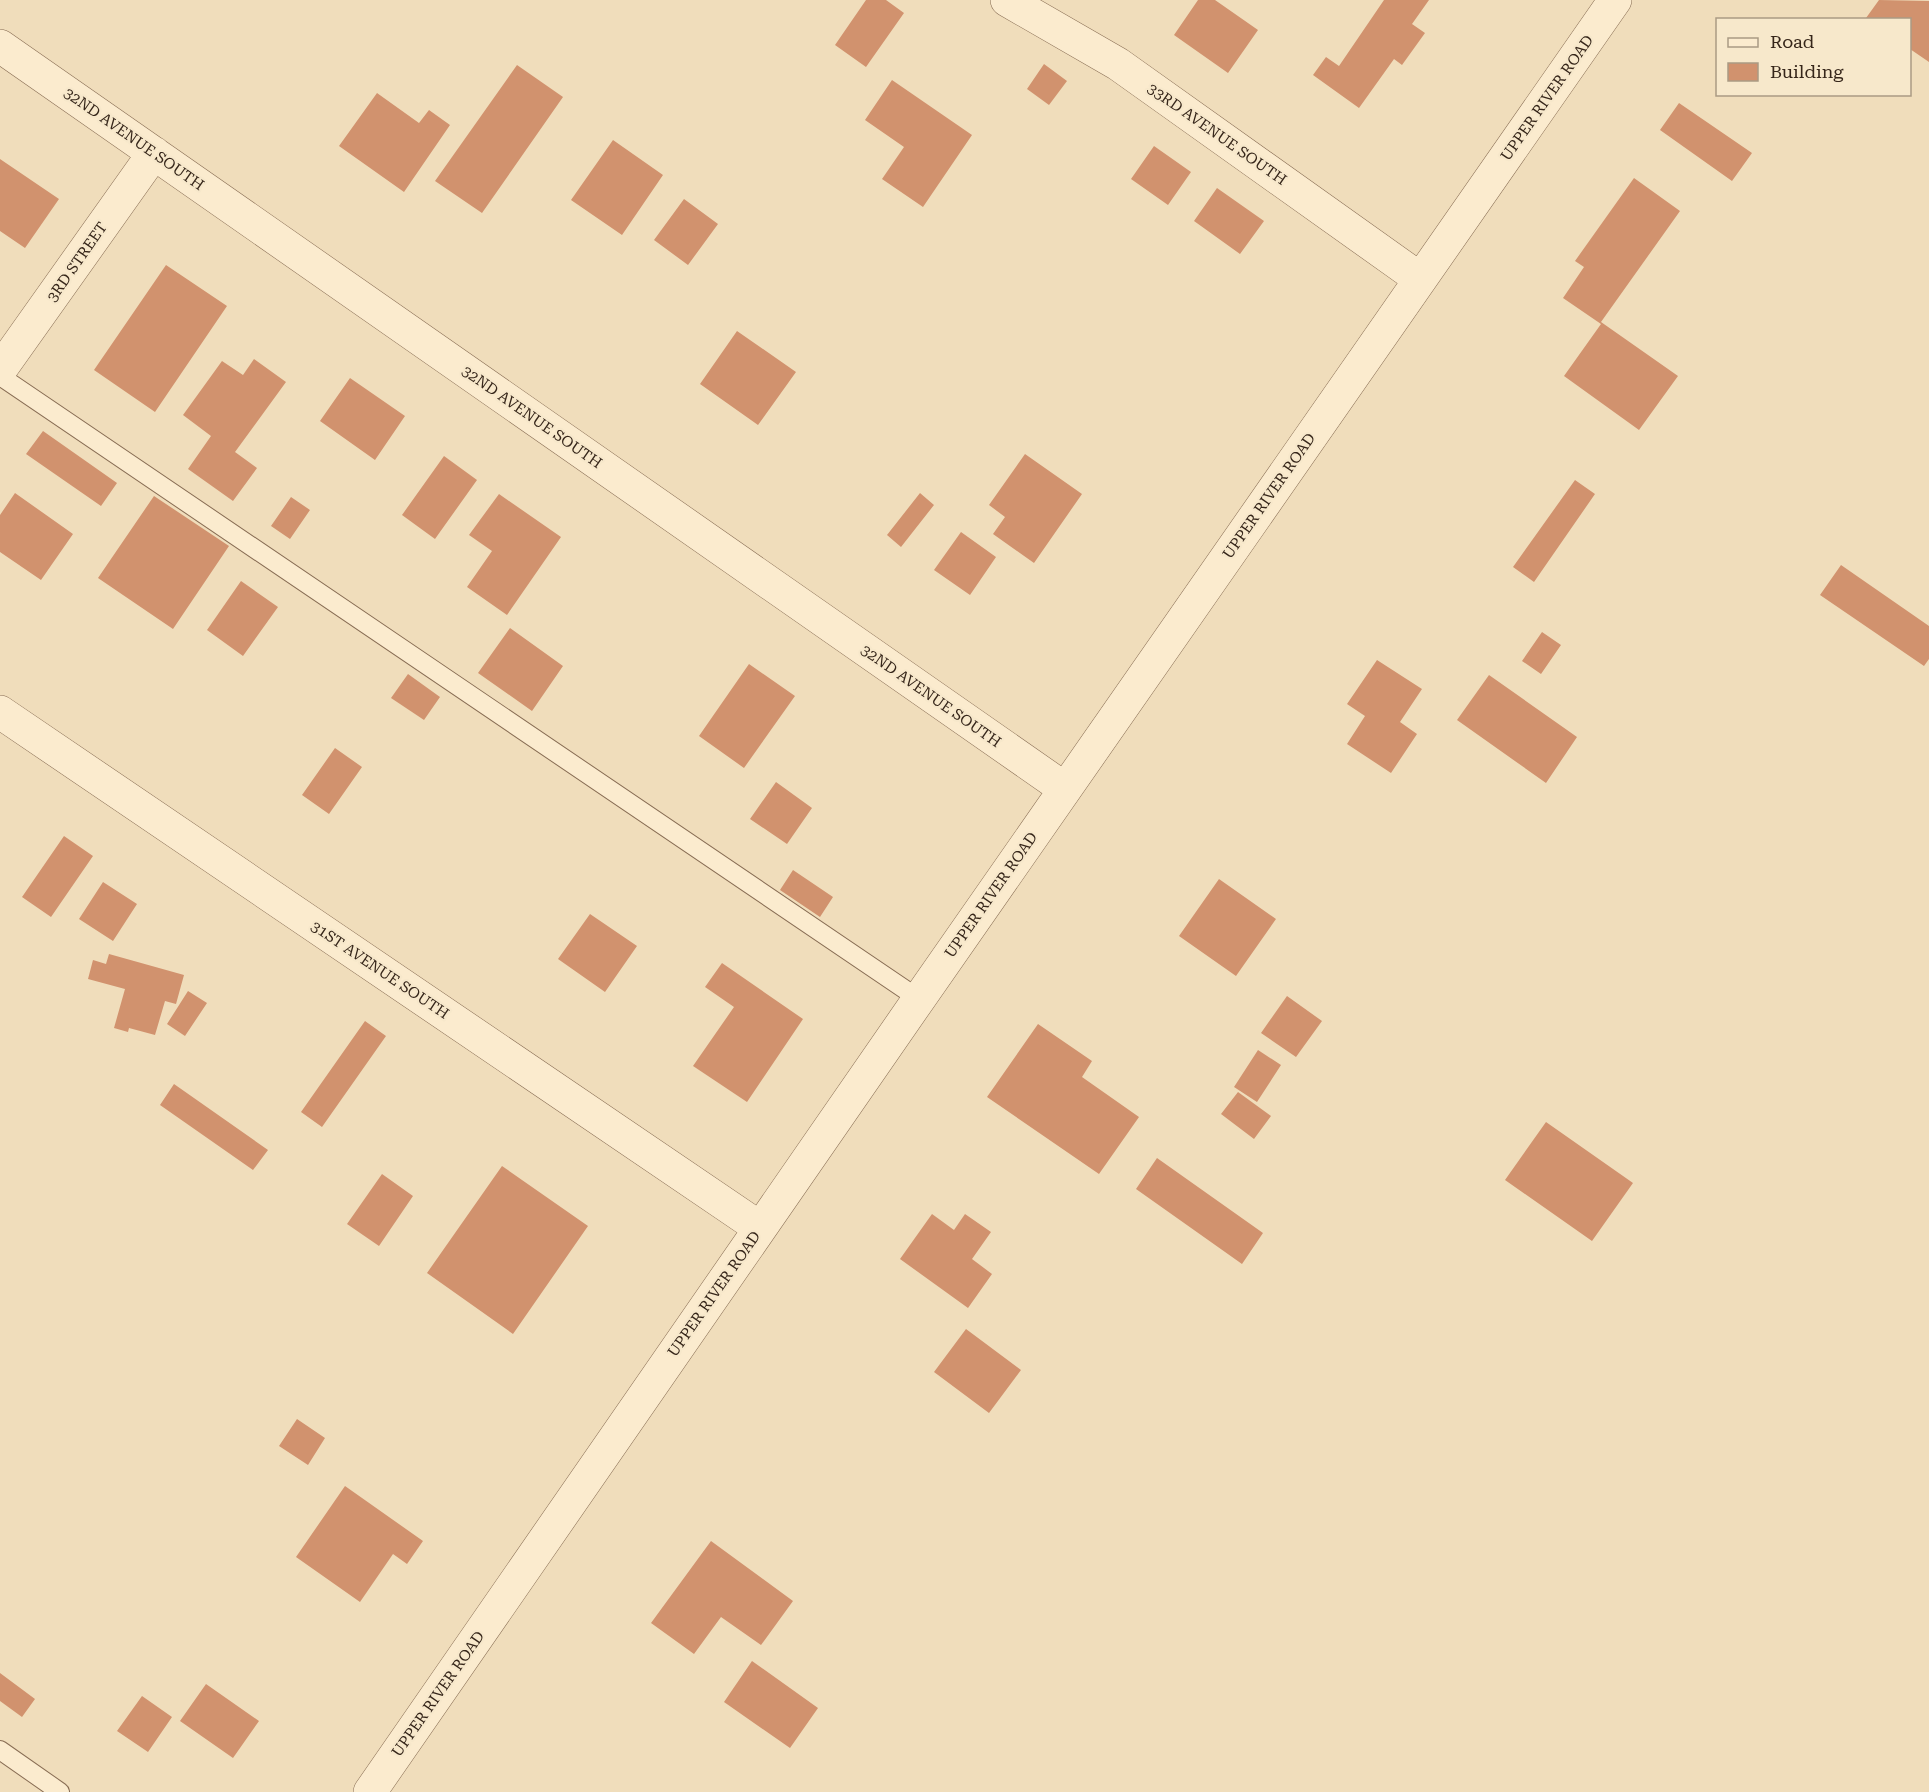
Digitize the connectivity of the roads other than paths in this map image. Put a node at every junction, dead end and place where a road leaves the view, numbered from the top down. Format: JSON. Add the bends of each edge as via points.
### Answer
{"nodes":[{"id":1,"x":1007,"y":0,"type":"edge"},
{"id":2,"x":1615,"y":0,"type":"edge"},
{"id":3,"x":0,"y":46,"type":"edge"},
{"id":4,"x":154,"y":153,"type":"junction"},
{"id":5,"x":1420,"y":279,"type":"junction"},
{"id":6,"x":0,"y":370,"type":"edge"},
{"id":7,"x":0,"y":376,"type":"edge"},
{"id":8,"x":0,"y":712,"type":"edge"},
{"id":9,"x":1065,"y":789,"type":"junction"},
{"id":10,"x":919,"y":999,"type":"junction"},
{"id":11,"x":760,"y":1228,"type":"junction"},
{"id":12,"x":0,"y":1750,"type":"edge"},
{"id":13,"x":60,"y":1792,"type":"edge"},
{"id":14,"x":370,"y":1792,"type":"edge"}],
"edges":[{"from":1,"to":5,"type":"street","name":"33RD AVENUE SOUTH","via":[[1118,64]]},
{"from":2,"to":5,"type":"street","name":"UPPER RIVER ROAD"},
{"from":3,"to":4,"type":"street","name":"32ND AVENUE SOUTH"},
{"from":4,"to":6,"type":"street","name":"3RD STREET"},
{"from":4,"to":9,"type":"street","name":"32ND AVENUE SOUTH"},
{"from":5,"to":9,"type":"street","name":"UPPER RIVER ROAD"},
{"from":7,"to":10,"type":"lane"},
{"from":8,"to":11,"type":"street","name":"31ST AVENUE SOUTH"},
{"from":9,"to":10,"type":"street","name":"UPPER RIVER ROAD"},
{"from":10,"to":11,"type":"street","name":"UPPER RIVER ROAD"},
{"from":11,"to":14,"type":"street","name":"UPPER RIVER ROAD"},
{"from":12,"to":13,"type":"lane"}]}
